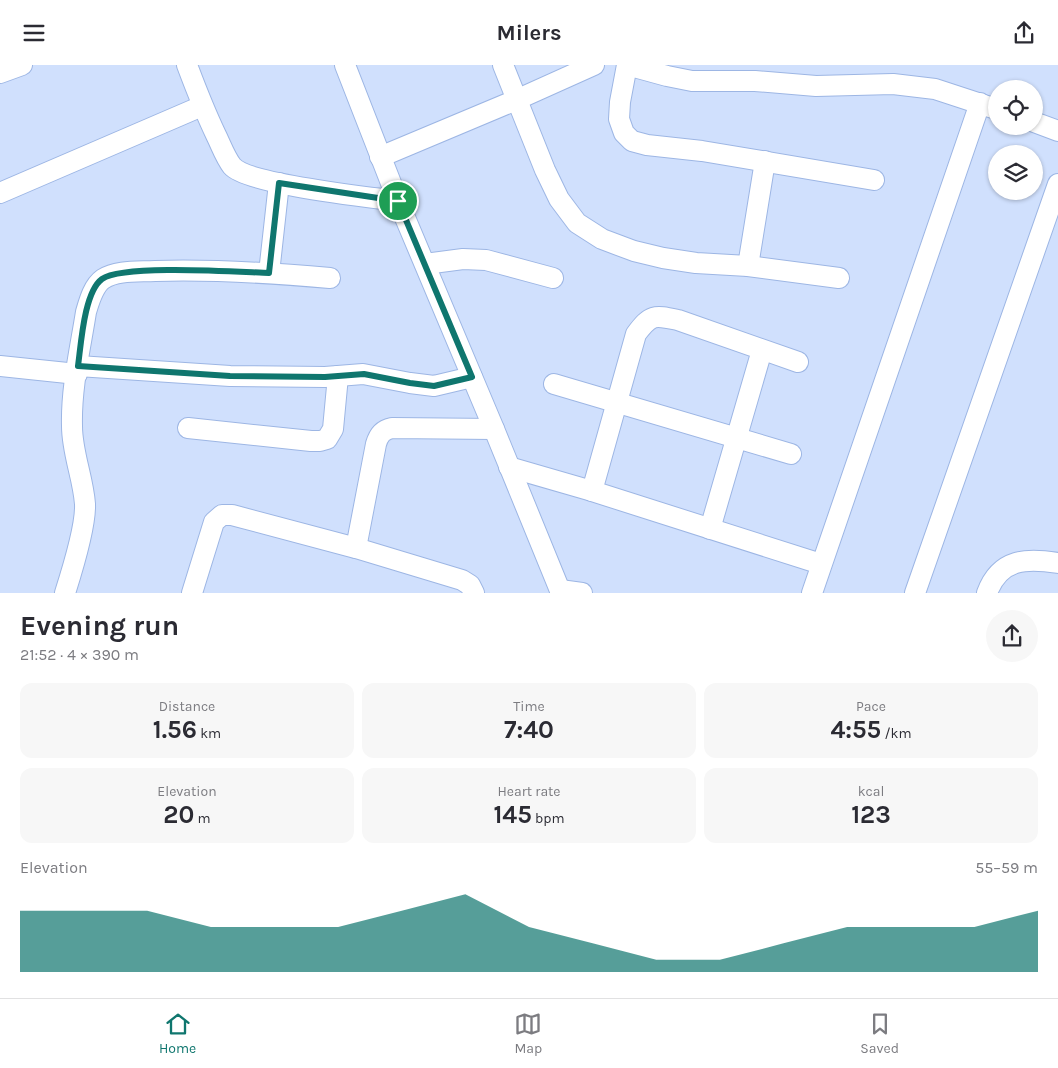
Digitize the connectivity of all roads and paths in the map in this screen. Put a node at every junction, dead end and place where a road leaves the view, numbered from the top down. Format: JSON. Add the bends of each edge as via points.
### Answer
{"nodes":[{"id":1,"x":22,"y":65,"type":"edge"},
{"id":2,"x":186,"y":65,"type":"edge"},
{"id":3,"x":345,"y":65,"type":"edge"},
{"id":4,"x":503,"y":65,"type":"edge"},
{"id":5,"x":594,"y":65,"type":"edge"},
{"id":6,"x":627,"y":65,"type":"edge"},
{"id":7,"x":0,"y":73,"type":"edge"},
{"id":8,"x":516,"y":99,"type":"junction"},
{"id":9,"x":202,"y":106,"type":"junction"},
{"id":10,"x":988,"y":106,"type":"edge"},
{"id":11,"x":1043,"y":125,"type":"edge"},
{"id":12,"x":1058,"y":131,"type":"edge"},
{"id":13,"x":380,"y":157,"type":"junction"},
{"id":14,"x":765,"y":161,"type":"junction"},
{"id":15,"x":874,"y":180,"type":"dead end"},
{"id":16,"x":279,"y":183,"type":"junction"},
{"id":17,"x":1058,"y":184,"type":"edge"},
{"id":18,"x":0,"y":193,"type":"edge"},
{"id":19,"x":398,"y":201,"type":"junction"},
{"id":20,"x":425,"y":264,"type":"junction"},
{"id":21,"x":748,"y":266,"type":"junction"},
{"id":22,"x":269,"y":273,"type":"junction"},
{"id":23,"x":330,"y":278,"type":"dead end"},
{"id":24,"x":553,"y":278,"type":"dead end"},
{"id":25,"x":839,"y":278,"type":"dead end"},
{"id":26,"x":762,"y":350,"type":"junction"},
{"id":27,"x":798,"y":363,"type":"dead end"},
{"id":28,"x":0,"y":366,"type":"edge"},
{"id":29,"x":77,"y":370,"type":"junction"},
{"id":30,"x":338,"y":376,"type":"junction"},
{"id":31,"x":472,"y":377,"type":"junction"},
{"id":32,"x":554,"y":384,"type":"dead end"},
{"id":33,"x":616,"y":401,"type":"junction"},
{"id":34,"x":188,"y":428,"type":"dead end"},
{"id":35,"x":494,"y":429,"type":"junction"},
{"id":36,"x":736,"y":437,"type":"junction"},
{"id":37,"x":791,"y":454,"type":"dead end"},
{"id":38,"x":509,"y":467,"type":"junction"},
{"id":39,"x":592,"y":491,"type":"junction"},
{"id":40,"x":710,"y":529,"type":"junction"},
{"id":41,"x":356,"y":549,"type":"junction"},
{"id":42,"x":1058,"y":563,"type":"edge"},
{"id":43,"x":821,"y":564,"type":"junction"},
{"id":44,"x":560,"y":591,"type":"edge"},
{"id":45,"x":65,"y":593,"type":"edge"},
{"id":46,"x":192,"y":593,"type":"edge"},
{"id":47,"x":474,"y":593,"type":"edge"},
{"id":48,"x":582,"y":593,"type":"edge"},
{"id":49,"x":812,"y":593,"type":"edge"},
{"id":50,"x":916,"y":593,"type":"edge"},
{"id":51,"x":987,"y":593,"type":"edge"}],
"edges":[{"from":1,"to":7,"type":"street"},
{"from":2,"to":9,"type":"street"},
{"from":3,"to":13,"type":"street"},
{"from":4,"to":8,"type":"street"},
{"from":5,"to":8,"type":"street"},
{"from":6,"to":10,"type":"street","via":[[692,81],[755,81],[816,86],[893,84],[935,89]]},
{"from":6,"to":14,"type":"street","via":[[619,119],[624,133],[632,141]]},
{"from":8,"to":13,"type":"street"},
{"from":8,"to":21,"type":"street","via":[[559,199],[577,223],[602,239],[634,251],[696,263]]},
{"from":9,"to":16,"type":"street","via":[[233,167],[244,174]]},
{"from":9,"to":18,"type":"street"},
{"from":10,"to":43,"type":"street"},
{"from":11,"to":12,"type":"street"},
{"from":13,"to":19,"type":"street"},
{"from":14,"to":15,"type":"street"},
{"from":14,"to":21,"type":"street"},
{"from":16,"to":19,"type":"street"},
{"from":16,"to":22,"type":"street"},
{"from":17,"to":50,"type":"street"},
{"from":19,"to":20,"type":"street"},
{"from":20,"to":24,"type":"street","via":[[463,259],[486,260]]},
{"from":20,"to":31,"type":"street"},
{"from":21,"to":25,"type":"street"},
{"from":22,"to":23,"type":"street"},
{"from":22,"to":29,"type":"street","via":[[130,272],[102,279],[86,312]]},
{"from":26,"to":27,"type":"street"},
{"from":26,"to":33,"type":"street","via":[[678,320],[660,316],[646,320],[636,334]]},
{"from":26,"to":36,"type":"street"},
{"from":28,"to":29,"type":"street"},
{"from":29,"to":30,"type":"street"},
{"from":29,"to":45,"type":"street","via":[[72,445],[85,507]]},
{"from":30,"to":31,"type":"street","via":[[364,374],[434,386]]},
{"from":30,"to":34,"type":"street","via":[[331,435],[327,439],[311,441]]},
{"from":31,"to":35,"type":"street"},
{"from":32,"to":33,"type":"street"},
{"from":33,"to":36,"type":"street"},
{"from":33,"to":39,"type":"street"},
{"from":35,"to":38,"type":"street"},
{"from":35,"to":41,"type":"street","via":[[384,430],[376,444]]},
{"from":36,"to":37,"type":"street"},
{"from":36,"to":40,"type":"street"},
{"from":38,"to":39,"type":"street"},
{"from":38,"to":44,"type":"street"},
{"from":39,"to":40,"type":"street"},
{"from":40,"to":43,"type":"street"},
{"from":41,"to":46,"type":"street","via":[[243,517],[222,515],[210,531]]},
{"from":41,"to":47,"type":"street","via":[[462,581],[470,585]]},
{"from":42,"to":51,"type":"street","via":[[1033,560],[1014,563],[999,574]]},
{"from":43,"to":49,"type":"street"},
{"from":44,"to":48,"type":"street"}]}
